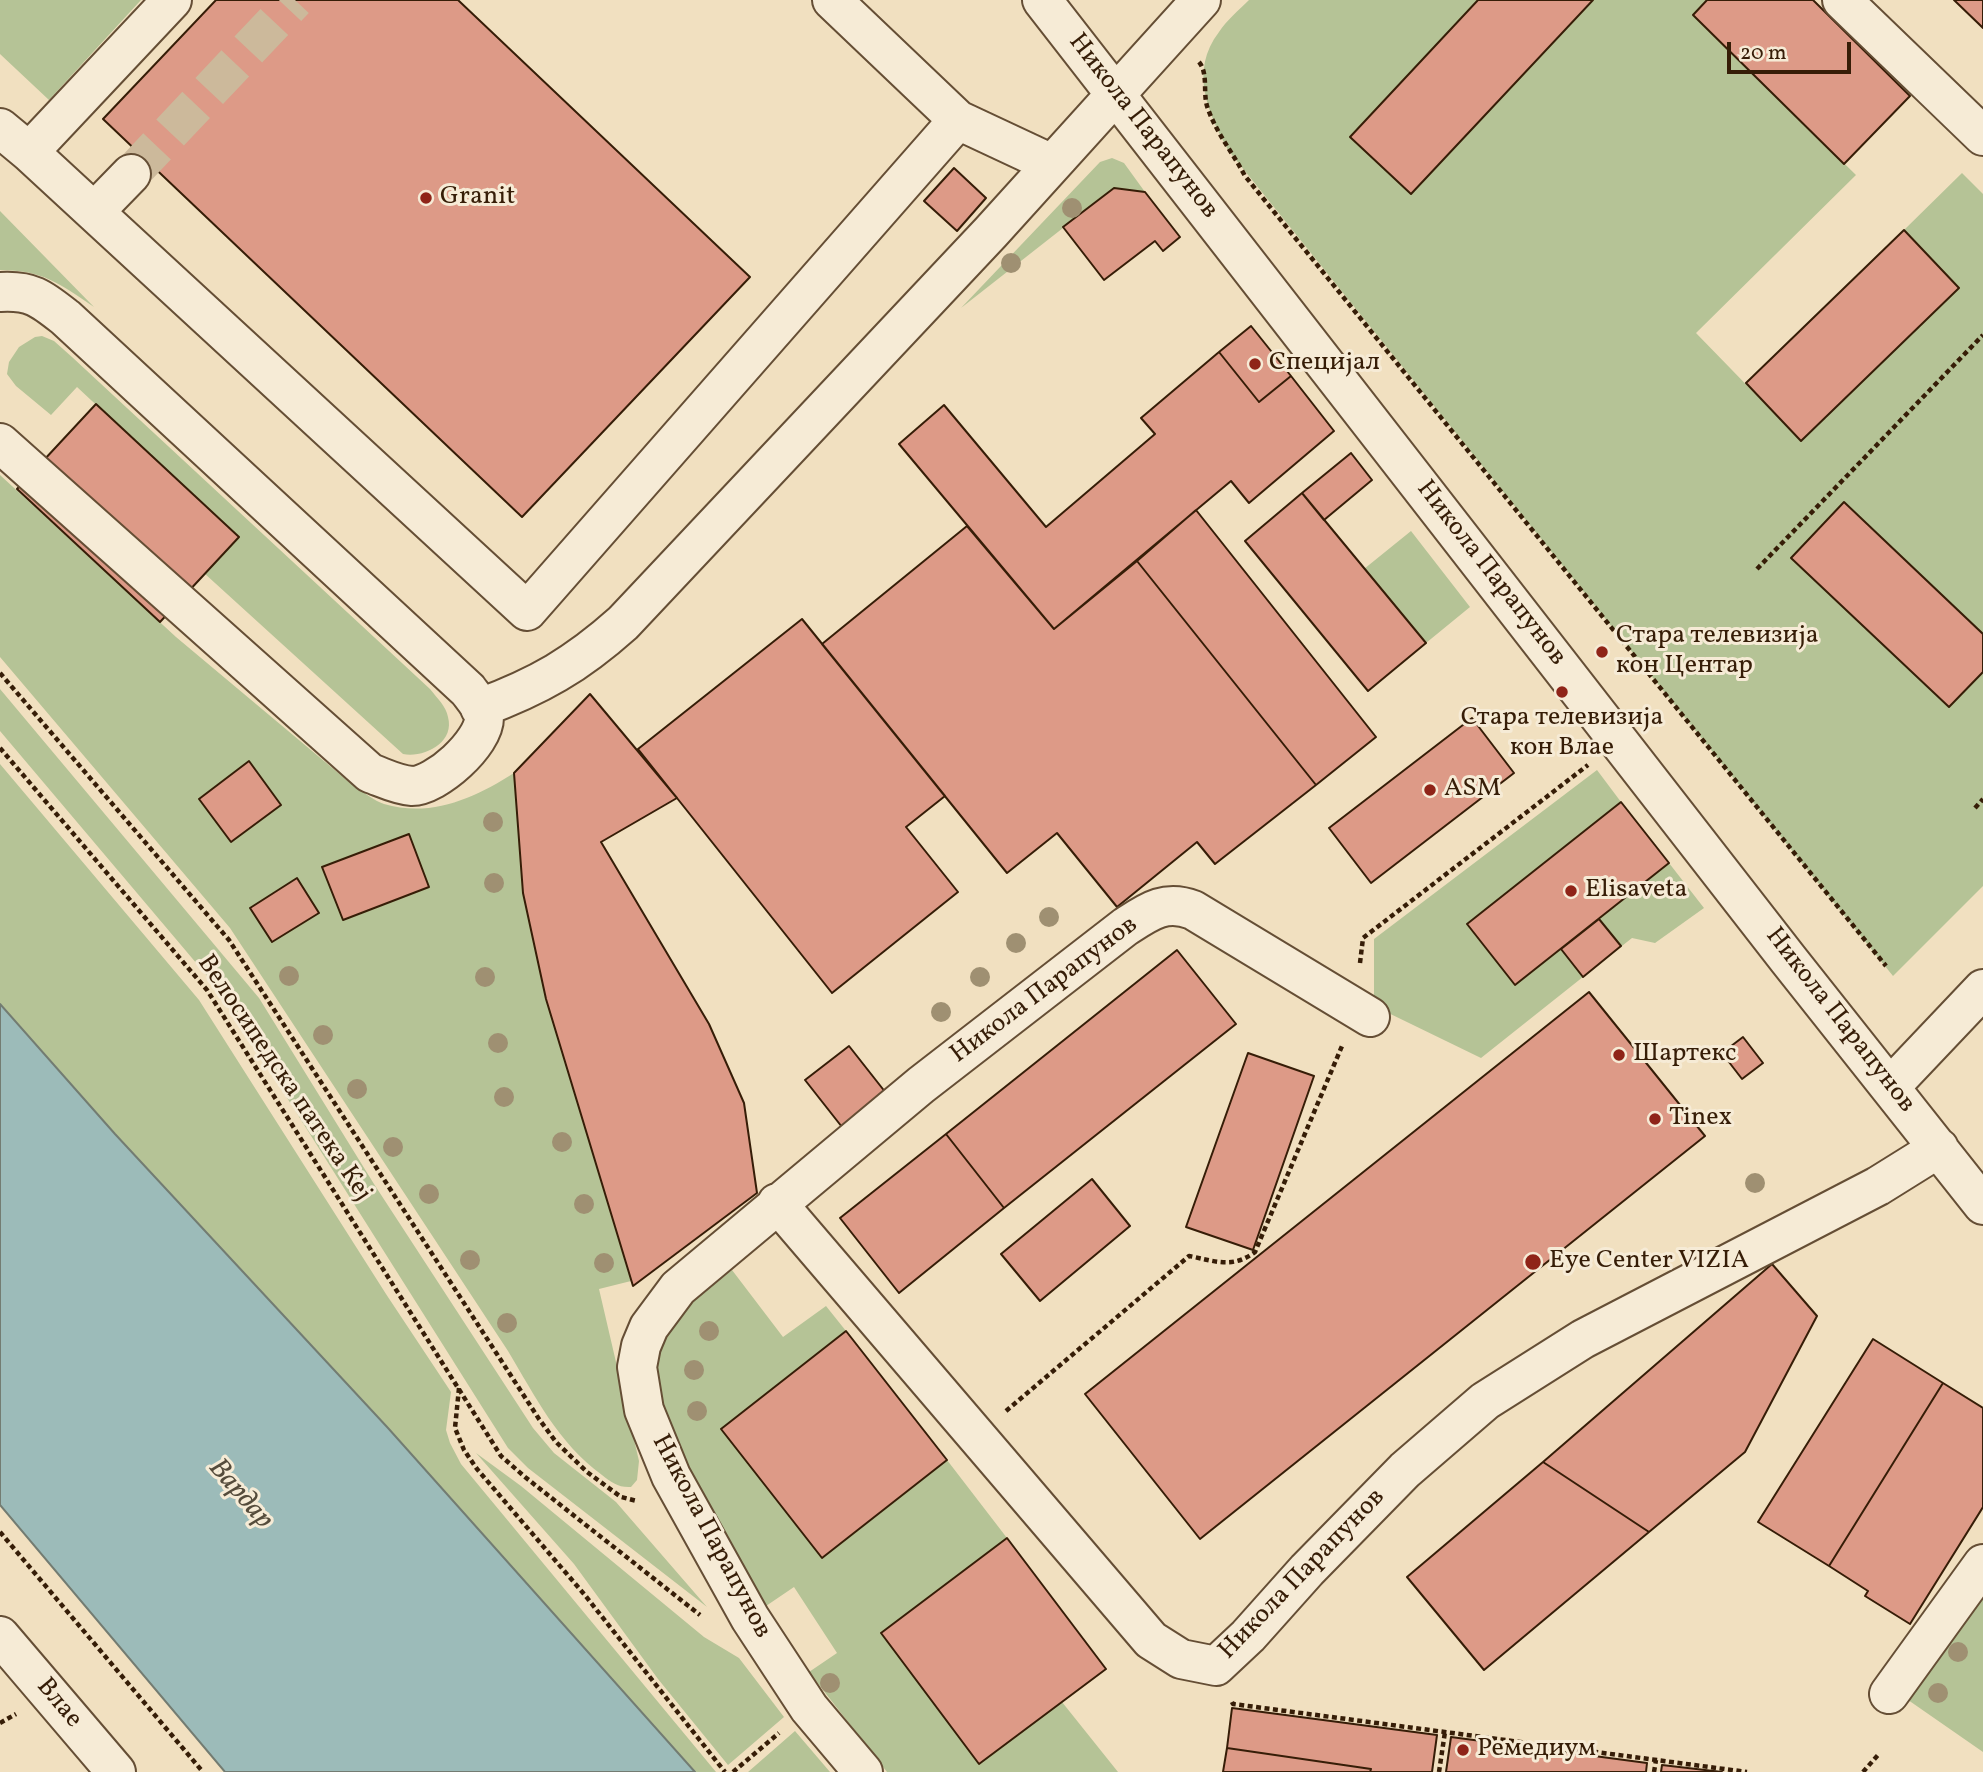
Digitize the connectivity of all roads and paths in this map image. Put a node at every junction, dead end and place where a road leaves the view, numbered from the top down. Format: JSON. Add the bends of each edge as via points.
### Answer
{"nodes":[{"id":1,"x":172,"y":0,"type":"edge"},
{"id":2,"x":832,"y":0,"type":"edge"},
{"id":3,"x":1042,"y":0,"type":"edge"},
{"id":4,"x":1201,"y":0,"type":"edge"},
{"id":5,"x":1842,"y":0,"type":"edge"},
{"id":6,"x":1172,"y":30,"type":"junction"},
{"id":7,"x":1116,"y":93,"type":"junction"},
{"id":8,"x":958,"y":120,"type":"junction"},
{"id":9,"x":1983,"y":136,"type":"edge"},
{"id":10,"x":14,"y":140,"type":"edge"},
{"id":11,"x":1052,"y":164,"type":"junction"},
{"id":12,"x":131,"y":174,"type":"tunnel mouth"},
{"id":13,"x":94,"y":212,"type":"junction"},
{"id":14,"x":0,"y":292,"type":"edge"},
{"id":15,"x":1983,"y":335,"type":"edge"},
{"id":16,"x":0,"y":443,"type":"edge"},
{"id":17,"x":1757,"y":569,"type":"dead end"},
{"id":18,"x":0,"y":673,"type":"edge"},
{"id":19,"x":480,"y":708,"type":"junction"},
{"id":20,"x":0,"y":748,"type":"edge"},
{"id":21,"x":1596,"y":759,"type":"dead end"},
{"id":22,"x":1983,"y":799,"type":"edge"},
{"id":23,"x":1975,"y":807,"type":"dead end"},
{"id":24,"x":1886,"y":966,"type":"dead end"},
{"id":25,"x":1983,"y":989,"type":"edge"},
{"id":26,"x":1364,"y":1013,"type":"junction"},
{"id":27,"x":1891,"y":1086,"type":"junction"},
{"id":28,"x":1939,"y":1148,"type":"junction"},
{"id":29,"x":777,"y":1203,"type":"junction"},
{"id":30,"x":1983,"y":1205,"type":"edge"},
{"id":31,"x":459,"y":1386,"type":"junction"},
{"id":32,"x":976,"y":1437,"type":"junction"},
{"id":33,"x":621,"y":1497,"type":"dead end"},
{"id":34,"x":0,"y":1532,"type":"edge"},
{"id":35,"x":1983,"y":1564,"type":"edge"},
{"id":36,"x":0,"y":1636,"type":"edge"},
{"id":37,"x":763,"y":1637,"type":"junction"},
{"id":38,"x":1889,"y":1694,"type":"dead end"},
{"id":39,"x":1233,"y":1704,"type":"dead end"},
{"id":40,"x":809,"y":1708,"type":"junction"},
{"id":41,"x":1445,"y":1732,"type":"junction"},
{"id":42,"x":1878,"y":1755,"type":"dead end"},
{"id":43,"x":1656,"y":1760,"type":"junction"},
{"id":44,"x":116,"y":1772,"type":"edge"},
{"id":45,"x":203,"y":1772,"type":"edge"},
{"id":46,"x":725,"y":1772,"type":"edge"},
{"id":47,"x":733,"y":1772,"type":"edge"},
{"id":48,"x":863,"y":1772,"type":"edge"},
{"id":49,"x":1439,"y":1772,"type":"edge"},
{"id":50,"x":1654,"y":1772,"type":"edge"},
{"id":51,"x":1747,"y":1772,"type":"edge"},
{"id":52,"x":1863,"y":1772,"type":"edge"}],
"edges":[{"from":1,"to":10,"type":"street"},
{"from":2,"to":8,"type":"street"},
{"from":3,"to":7,"type":"street","name":"Никола Парапунов"},
{"from":4,"to":6,"type":"street"},
{"from":5,"to":9,"type":"street"},
{"from":6,"to":7,"type":"street"},
{"from":6,"to":24,"type":"path","via":[[1204,68],[1206,107],[1245,176]]},
{"from":7,"to":11,"type":"street"},
{"from":7,"to":27,"type":"street","name":"Никола Парапунов"},
{"from":8,"to":11,"type":"street"},
{"from":8,"to":13,"type":"street","via":[[527,611]]},
{"from":10,"to":13,"type":"street"},
{"from":11,"to":19,"type":"street","via":[[622,623],[561,672]]},
{"from":12,"to":13,"type":"street"},
{"from":14,"to":19,"type":"street","via":[[39,297],[66,318],[468,690]]},
{"from":15,"to":17,"type":"path"},
{"from":16,"to":19,"type":"street","via":[[370,773],[414,786],[432,782],[479,736],[484,718]]},
{"from":18,"to":33,"type":"path","via":[[229,940],[539,1419],[579,1464]]},
{"from":20,"to":31,"type":"path","name":"Велосипедска патека Кеј","via":[[207,990]]},
{"from":21,"to":26,"type":"path","via":[[1363,938],[1358,977]]},
{"from":22,"to":23,"type":"path"},
{"from":25,"to":27,"type":"street"},
{"from":26,"to":29,"type":"street","name":"Никола Парапунов","via":[[1193,910],[1167,905],[1125,927]]},
{"from":26,"to":32,"type":"path","via":[[1255,1252],[1229,1264],[1189,1256]]},
{"from":27,"to":28,"type":"street","name":"Никола Парапунов"},
{"from":28,"to":30,"type":"street","name":"Никола Парапунов"},
{"from":28,"to":32,"type":"street","name":"Никола Парапунов","via":[[1878,1186],[1583,1339],[1485,1401],[1405,1470],[1216,1666],[1181,1659],[1151,1640]]},
{"from":29,"to":32,"type":"street","name":"Никола Парапунов"},
{"from":29,"to":37,"type":"street","name":"Никола Парапунов","via":[[678,1288],[649,1327],[638,1367],[644,1410],[671,1476]]},
{"from":31,"to":37,"type":"path","name":"Велосипедска патека Кеј","via":[[501,1456],[525,1478],[708,1621]]},
{"from":31,"to":46,"type":"path","via":[[454,1428],[477,1469],[591,1602]]},
{"from":34,"to":45,"type":"path"},
{"from":35,"to":38,"type":"street"},
{"from":36,"to":44,"type":"street","name":"Влае"},
{"from":37,"to":40,"type":"street","name":"Никола Парапунов"},
{"from":39,"to":41,"type":"path"},
{"from":40,"to":47,"type":"path"},
{"from":40,"to":48,"type":"street","name":"Никола Парапунов"},
{"from":41,"to":43,"type":"path"},
{"from":41,"to":49,"type":"path"},
{"from":42,"to":52,"type":"path"},
{"from":43,"to":50,"type":"path"},
{"from":43,"to":51,"type":"path"}]}
